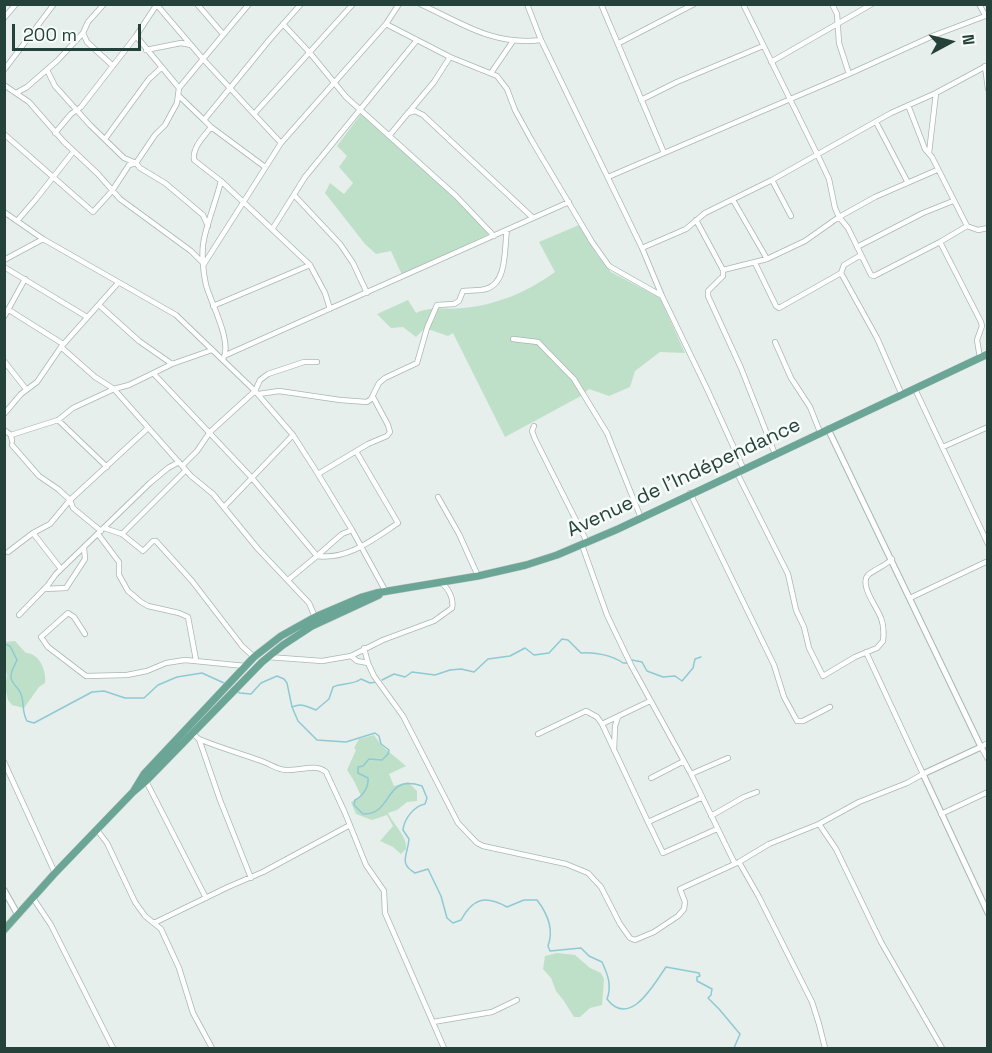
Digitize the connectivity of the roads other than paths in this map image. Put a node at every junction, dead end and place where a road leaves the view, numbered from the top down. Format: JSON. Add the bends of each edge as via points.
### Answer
{"nodes":[{"id":1,"x":16,"y":4,"type":"edge"},
{"id":2,"x":54,"y":4,"type":"edge"},
{"id":3,"x":104,"y":4,"type":"edge"},
{"id":4,"x":249,"y":4,"type":"edge"},
{"id":5,"x":301,"y":4,"type":"edge"},
{"id":6,"x":353,"y":4,"type":"edge"},
{"id":7,"x":399,"y":4,"type":"edge"},
{"id":8,"x":420,"y":4,"type":"edge"},
{"id":9,"x":527,"y":4,"type":"edge"},
{"id":10,"x":601,"y":4,"type":"edge"},
{"id":11,"x":694,"y":4,"type":"edge"},
{"id":12,"x":750,"y":4,"type":"edge"},
{"id":13,"x":832,"y":4,"type":"edge"},
{"id":14,"x":872,"y":4,"type":"edge"},
{"id":15,"x":980,"y":4,"type":"edge"},
{"id":16,"x":157,"y":5,"type":"edge"},
{"id":17,"x":199,"y":5,"type":"edge"},
{"id":18,"x":743,"y":6,"type":"edge"},
{"id":19,"x":986,"y":15,"type":"edge"},
{"id":20,"x":4,"y":18,"type":"edge"},
{"id":21,"x":837,"y":23,"type":"junction"},
{"id":22,"x":283,"y":24,"type":"junction"},
{"id":23,"x":386,"y":24,"type":"junction"},
{"id":24,"x":83,"y":33,"type":"junction"},
{"id":25,"x":223,"y":34,"type":"junction"},
{"id":26,"x":136,"y":36,"type":"junction"},
{"id":27,"x":417,"y":40,"type":"junction"},
{"id":28,"x":541,"y":40,"type":"junction"},
{"id":29,"x":513,"y":41,"type":"junction"},
{"id":30,"x":619,"y":43,"type":"junction"},
{"id":31,"x":191,"y":45,"type":"junction"},
{"id":32,"x":763,"y":46,"type":"junction"},
{"id":33,"x":146,"y":50,"type":"junction"},
{"id":34,"x":310,"y":53,"type":"junction"},
{"id":35,"x":450,"y":57,"type":"junction"},
{"id":36,"x":203,"y":59,"type":"junction"},
{"id":37,"x":771,"y":62,"type":"junction"},
{"id":38,"x":987,"y":65,"type":"edge"},
{"id":39,"x":113,"y":66,"type":"junction"},
{"id":40,"x":161,"y":68,"type":"junction"},
{"id":41,"x":4,"y":70,"type":"edge"},
{"id":42,"x":47,"y":70,"type":"junction"},
{"id":43,"x":491,"y":73,"type":"junction"},
{"id":44,"x":849,"y":74,"type":"junction"},
{"id":45,"x":334,"y":83,"type":"junction"},
{"id":46,"x":4,"y":85,"type":"edge"},
{"id":47,"x":179,"y":88,"type":"junction"},
{"id":48,"x":230,"y":88,"type":"junction"},
{"id":49,"x":987,"y":89,"type":"edge"},
{"id":50,"x":16,"y":93,"type":"junction"},
{"id":51,"x":936,"y":93,"type":"junction"},
{"id":52,"x":179,"y":96,"type":"junction"},
{"id":53,"x":790,"y":99,"type":"junction"},
{"id":54,"x":641,"y":100,"type":"junction"},
{"id":55,"x":908,"y":105,"type":"junction"},
{"id":56,"x":361,"y":110,"type":"junction"},
{"id":57,"x":76,"y":111,"type":"junction"},
{"id":58,"x":408,"y":113,"type":"junction"},
{"id":59,"x":254,"y":114,"type":"junction"},
{"id":60,"x":204,"y":120,"type":"junction"},
{"id":61,"x":876,"y":122,"type":"junction"},
{"id":62,"x":211,"y":127,"type":"junction"},
{"id":63,"x":55,"y":133,"type":"junction"},
{"id":64,"x":4,"y":135,"type":"edge"},
{"id":65,"x":389,"y":136,"type":"junction"},
{"id":66,"x":105,"y":138,"type":"junction"},
{"id":67,"x":281,"y":143,"type":"junction"},
{"id":68,"x":73,"y":152,"type":"junction"},
{"id":69,"x":664,"y":153,"type":"junction"},
{"id":70,"x":929,"y":153,"type":"junction"},
{"id":71,"x":817,"y":156,"type":"junction"},
{"id":72,"x":136,"y":163,"type":"junction"},
{"id":73,"x":265,"y":167,"type":"junction"},
{"id":74,"x":937,"y":170,"type":"junction"},
{"id":75,"x":54,"y":176,"type":"junction"},
{"id":76,"x":608,"y":177,"type":"junction"},
{"id":77,"x":772,"y":180,"type":"junction"},
{"id":78,"x":221,"y":181,"type":"junction"},
{"id":79,"x":907,"y":182,"type":"junction"},
{"id":80,"x":112,"y":191,"type":"junction"},
{"id":81,"x":294,"y":195,"type":"junction"},
{"id":82,"x":733,"y":200,"type":"junction"},
{"id":83,"x":953,"y":201,"type":"junction"},
{"id":84,"x":569,"y":202,"type":"junction"},
{"id":85,"x":243,"y":203,"type":"junction"},
{"id":86,"x":4,"y":212,"type":"edge"},
{"id":87,"x":791,"y":216,"type":"dead end"},
{"id":88,"x":532,"y":217,"type":"junction"},
{"id":89,"x":839,"y":217,"type":"junction"},
{"id":90,"x":696,"y":220,"type":"junction"},
{"id":91,"x":16,"y":221,"type":"junction"},
{"id":92,"x":208,"y":226,"type":"junction"},
{"id":93,"x":967,"y":226,"type":"junction"},
{"id":94,"x":273,"y":228,"type":"junction"},
{"id":95,"x":987,"y":228,"type":"edge"},
{"id":96,"x":507,"y":230,"type":"junction"},
{"id":97,"x":494,"y":236,"type":"junction"},
{"id":98,"x":43,"y":239,"type":"junction"},
{"id":99,"x":940,"y":242,"type":"junction"},
{"id":100,"x":857,"y":247,"type":"junction"},
{"id":101,"x":642,"y":248,"type":"junction"},
{"id":102,"x":861,"y":255,"type":"junction"},
{"id":103,"x":4,"y":260,"type":"edge"},
{"id":104,"x":767,"y":260,"type":"junction"},
{"id":105,"x":755,"y":263,"type":"junction"},
{"id":106,"x":204,"y":264,"type":"junction"},
{"id":107,"x":310,"y":265,"type":"junction"},
{"id":108,"x":4,"y":267,"type":"edge"},
{"id":109,"x":723,"y":270,"type":"junction"},
{"id":110,"x":841,"y":273,"type":"junction"},
{"id":111,"x":25,"y":279,"type":"junction"},
{"id":112,"x":118,"y":283,"type":"junction"},
{"id":113,"x":367,"y":293,"type":"junction"},
{"id":114,"x":662,"y":296,"type":"junction"},
{"id":115,"x":99,"y":305,"type":"junction"},
{"id":116,"x":213,"y":306,"type":"junction"},
{"id":117,"x":330,"y":309,"type":"junction"},
{"id":118,"x":9,"y":310,"type":"junction"},
{"id":119,"x":4,"y":317,"type":"edge"},
{"id":120,"x":87,"y":317,"type":"junction"},
{"id":121,"x":513,"y":339,"type":"dead end"},
{"id":122,"x":775,"y":342,"type":"dead end"},
{"id":123,"x":62,"y":345,"type":"junction"},
{"id":124,"x":212,"y":350,"type":"junction"},
{"id":125,"x":987,"y":354,"type":"edge"},
{"id":126,"x":224,"y":357,"type":"junction"},
{"id":127,"x":980,"y":358,"type":"junction"},
{"id":128,"x":317,"y":362,"type":"dead end"},
{"id":129,"x":6,"y":364,"type":"edge"},
{"id":130,"x":172,"y":364,"type":"junction"},
{"id":131,"x":154,"y":374,"type":"junction"},
{"id":132,"x":26,"y":389,"type":"junction"},
{"id":133,"x":114,"y":389,"type":"junction"},
{"id":134,"x":915,"y":389,"type":"junction"},
{"id":135,"x":257,"y":393,"type":"junction"},
{"id":136,"x":373,"y":395,"type":"junction"},
{"id":137,"x":902,"y":395,"type":"junction"},
{"id":138,"x":4,"y":414,"type":"edge"},
{"id":139,"x":58,"y":420,"type":"junction"},
{"id":140,"x":534,"y":426,"type":"dead end"},
{"id":141,"x":987,"y":427,"type":"edge"},
{"id":142,"x":148,"y":428,"type":"junction"},
{"id":143,"x":828,"y":429,"type":"junction"},
{"id":144,"x":4,"y":430,"type":"edge"},
{"id":145,"x":210,"y":432,"type":"junction"},
{"id":146,"x":820,"y":432,"type":"junction"},
{"id":147,"x":293,"y":435,"type":"junction"},
{"id":148,"x":12,"y":440,"type":"junction"},
{"id":149,"x":943,"y":447,"type":"junction"},
{"id":150,"x":357,"y":453,"type":"junction"},
{"id":151,"x":775,"y":454,"type":"junction"},
{"id":152,"x":182,"y":466,"type":"junction"},
{"id":153,"x":107,"y":467,"type":"junction"},
{"id":154,"x":740,"y":471,"type":"junction"},
{"id":155,"x":318,"y":474,"type":"junction"},
{"id":156,"x":252,"y":478,"type":"junction"},
{"id":157,"x":690,"y":493,"type":"junction"},
{"id":158,"x":438,"y":497,"type":"dead end"},
{"id":159,"x":70,"y":500,"type":"junction"},
{"id":160,"x":224,"y":507,"type":"junction"},
{"id":161,"x":641,"y":518,"type":"junction"},
{"id":162,"x":352,"y":530,"type":"junction"},
{"id":163,"x":101,"y":531,"type":"junction"},
{"id":164,"x":33,"y":533,"type":"junction"},
{"id":165,"x":122,"y":534,"type":"junction"},
{"id":166,"x":987,"y":541,"type":"edge"},
{"id":167,"x":584,"y":543,"type":"junction"},
{"id":168,"x":361,"y":547,"type":"junction"},
{"id":169,"x":84,"y":548,"type":"junction"},
{"id":170,"x":8,"y":552,"type":"dead end"},
{"id":171,"x":317,"y":556,"type":"junction"},
{"id":172,"x":892,"y":560,"type":"junction"},
{"id":173,"x":987,"y":561,"type":"edge"},
{"id":174,"x":61,"y":570,"type":"junction"},
{"id":175,"x":478,"y":576,"type":"junction"},
{"id":176,"x":288,"y":580,"type":"junction"},
{"id":177,"x":439,"y":582,"type":"junction"},
{"id":178,"x":44,"y":589,"type":"junction"},
{"id":179,"x":384,"y":593,"type":"junction"},
{"id":180,"x":910,"y":598,"type":"junction"},
{"id":181,"x":19,"y":615,"type":"dead end"},
{"id":182,"x":315,"y":616,"type":"junction"},
{"id":183,"x":85,"y":634,"type":"dead end"},
{"id":184,"x":364,"y":648,"type":"junction"},
{"id":185,"x":866,"y":652,"type":"junction"},
{"id":186,"x":351,"y":656,"type":"junction"},
{"id":187,"x":254,"y":657,"type":"junction"},
{"id":188,"x":268,"y":657,"type":"junction"},
{"id":189,"x":196,"y":660,"type":"junction"},
{"id":190,"x":368,"y":663,"type":"junction"},
{"id":191,"x":245,"y":666,"type":"junction"},
{"id":192,"x":650,"y":700,"type":"junction"},
{"id":193,"x":830,"y":707,"type":"dead end"},
{"id":194,"x":618,"y":716,"type":"junction"},
{"id":195,"x":602,"y":724,"type":"junction"},
{"id":196,"x":538,"y":734,"type":"dead end"},
{"id":197,"x":196,"y":736,"type":"junction"},
{"id":198,"x":987,"y":743,"type":"edge"},
{"id":199,"x":981,"y":747,"type":"junction"},
{"id":200,"x":614,"y":753,"type":"junction"},
{"id":201,"x":728,"y":758,"type":"dead end"},
{"id":202,"x":987,"y":759,"type":"edge"},
{"id":203,"x":684,"y":761,"type":"junction"},
{"id":204,"x":4,"y":762,"type":"edge"},
{"id":205,"x":691,"y":774,"type":"junction"},
{"id":206,"x":923,"y":774,"type":"junction"},
{"id":207,"x":651,"y":778,"type":"dead end"},
{"id":208,"x":146,"y":781,"type":"junction"},
{"id":209,"x":133,"y":792,"type":"junction"},
{"id":210,"x":757,"y":792,"type":"dead end"},
{"id":211,"x":987,"y":792,"type":"edge"},
{"id":212,"x":701,"y":798,"type":"junction"},
{"id":213,"x":941,"y":814,"type":"junction"},
{"id":214,"x":711,"y":816,"type":"junction"},
{"id":215,"x":648,"y":822,"type":"junction"},
{"id":216,"x":819,"y":824,"type":"junction"},
{"id":217,"x":350,"y":825,"type":"junction"},
{"id":218,"x":717,"y":829,"type":"junction"},
{"id":219,"x":97,"y":830,"type":"junction"},
{"id":220,"x":737,"y":863,"type":"junction"},
{"id":221,"x":55,"y":873,"type":"junction"},
{"id":222,"x":251,"y":878,"type":"junction"},
{"id":223,"x":4,"y":890,"type":"edge"},
{"id":224,"x":33,"y":898,"type":"junction"},
{"id":225,"x":206,"y":898,"type":"junction"},
{"id":226,"x":987,"y":913,"type":"edge"},
{"id":227,"x":18,"y":915,"type":"junction"},
{"id":228,"x":154,"y":923,"type":"junction"},
{"id":229,"x":4,"y":930,"type":"edge"},
{"id":230,"x":517,"y":1000,"type":"dead end"},
{"id":231,"x":433,"y":1022,"type":"junction"},
{"id":232,"x":113,"y":1048,"type":"edge"},
{"id":233,"x":212,"y":1048,"type":"edge"},
{"id":234,"x":444,"y":1048,"type":"edge"},
{"id":235,"x":825,"y":1048,"type":"edge"},
{"id":236,"x":942,"y":1048,"type":"edge"}],
"edges":[{"from":1,"to":20,"type":"street"},
{"from":2,"to":41,"type":"street"},
{"from":3,"to":24,"type":"street"},
{"from":4,"to":25,"type":"street"},
{"from":5,"to":22,"type":"street"},
{"from":6,"to":34,"type":"street"},
{"from":7,"to":23,"type":"street"},
{"from":8,"to":29,"type":"street","via":[[469,29]]},
{"from":9,"to":28,"type":"street"},
{"from":10,"to":30,"type":"street"},
{"from":11,"to":30,"type":"street"},
{"from":12,"to":18,"type":"street"},
{"from":13,"to":21,"type":"street"},
{"from":14,"to":21,"type":"street"},
{"from":15,"to":19,"type":"street"},
{"from":16,"to":26,"type":"street"},
{"from":16,"to":31,"type":"street"},
{"from":17,"to":25,"type":"street"},
{"from":18,"to":32,"type":"street"},
{"from":19,"to":44,"type":"street"},
{"from":21,"to":37,"type":"street"},
{"from":21,"to":44,"type":"street"},
{"from":22,"to":34,"type":"street"},
{"from":22,"to":48,"type":"street"},
{"from":23,"to":27,"type":"street"},
{"from":23,"to":45,"type":"street"},
{"from":24,"to":39,"type":"street","via":[[87,42]]},
{"from":24,"to":42,"type":"street"},
{"from":25,"to":36,"type":"street"},
{"from":26,"to":33,"type":"street"},
{"from":26,"to":39,"type":"street"},
{"from":27,"to":35,"type":"street"},
{"from":27,"to":56,"type":"street"},
{"from":28,"to":29,"type":"street"},
{"from":28,"to":76,"type":"street"},
{"from":29,"to":43,"type":"street"},
{"from":30,"to":54,"type":"street"},
{"from":31,"to":33,"type":"street","via":[[181,43]]},
{"from":31,"to":36,"type":"street"},
{"from":32,"to":37,"type":"street"},
{"from":32,"to":54,"type":"street"},
{"from":33,"to":40,"type":"street"},
{"from":34,"to":45,"type":"street"},
{"from":34,"to":59,"type":"street"},
{"from":35,"to":43,"type":"street"},
{"from":35,"to":58,"type":"street"},
{"from":36,"to":47,"type":"street"},
{"from":36,"to":48,"type":"street"},
{"from":37,"to":53,"type":"street"},
{"from":38,"to":49,"type":"street"},
{"from":38,"to":51,"type":"street"},
{"from":39,"to":57,"type":"street"},
{"from":40,"to":47,"type":"street"},
{"from":40,"to":66,"type":"street"},
{"from":42,"to":50,"type":"street"},
{"from":42,"to":57,"type":"street"},
{"from":43,"to":84,"type":"street","via":[[507,89],[532,141]]},
{"from":44,"to":53,"type":"street"},
{"from":45,"to":56,"type":"street"},
{"from":45,"to":67,"type":"street"},
{"from":46,"to":50,"type":"street"},
{"from":47,"to":52,"type":"street"},
{"from":48,"to":59,"type":"street"},
{"from":48,"to":60,"type":"street"},
{"from":50,"to":63,"type":"street","via":[[29,102]]},
{"from":51,"to":55,"type":"street"},
{"from":51,"to":70,"type":"street"},
{"from":52,"to":60,"type":"street"},
{"from":52,"to":72,"type":"street","via":[[165,125]]},
{"from":53,"to":69,"type":"street"},
{"from":53,"to":71,"type":"street"},
{"from":54,"to":69,"type":"street"},
{"from":55,"to":61,"type":"street"},
{"from":55,"to":70,"type":"street"},
{"from":56,"to":65,"type":"street"},
{"from":56,"to":81,"type":"street","via":[[334,139]]},
{"from":57,"to":63,"type":"street"},
{"from":57,"to":66,"type":"street"},
{"from":58,"to":65,"type":"street"},
{"from":58,"to":88,"type":"street","via":[[423,115]]},
{"from":59,"to":67,"type":"street"},
{"from":60,"to":62,"type":"street"},
{"from":61,"to":71,"type":"street"},
{"from":61,"to":79,"type":"street"},
{"from":62,"to":73,"type":"street"},
{"from":62,"to":78,"type":"street","via":[[192,156]]},
{"from":63,"to":68,"type":"street"},
{"from":64,"to":75,"type":"street"},
{"from":65,"to":97,"type":"street"},
{"from":66,"to":72,"type":"street","via":[[124,158]]},
{"from":67,"to":73,"type":"street"},
{"from":68,"to":75,"type":"street"},
{"from":68,"to":80,"type":"street"},
{"from":69,"to":76,"type":"street"},
{"from":70,"to":74,"type":"street"},
{"from":71,"to":77,"type":"street"},
{"from":71,"to":89,"type":"street","via":[[829,179]]},
{"from":72,"to":80,"type":"street","via":[[129,165]]},
{"from":72,"to":92,"type":"street","via":[[203,215]]},
{"from":73,"to":85,"type":"street"},
{"from":74,"to":79,"type":"street"},
{"from":74,"to":83,"type":"street"},
{"from":75,"to":80,"type":"street","via":[[93,212]]},
{"from":75,"to":91,"type":"street"},
{"from":76,"to":101,"type":"street"},
{"from":77,"to":82,"type":"street"},
{"from":77,"to":87,"type":"street"},
{"from":78,"to":85,"type":"street"},
{"from":78,"to":92,"type":"street"},
{"from":79,"to":89,"type":"street"},
{"from":80,"to":106,"type":"street"},
{"from":81,"to":94,"type":"street"},
{"from":81,"to":113,"type":"street","via":[[340,244]]},
{"from":82,"to":90,"type":"street"},
{"from":82,"to":104,"type":"street"},
{"from":83,"to":93,"type":"street"},
{"from":83,"to":100,"type":"street"},
{"from":84,"to":88,"type":"street"},
{"from":84,"to":114,"type":"street","via":[[609,266]]},
{"from":85,"to":94,"type":"street"},
{"from":85,"to":106,"type":"street"},
{"from":86,"to":91,"type":"street"},
{"from":88,"to":96,"type":"street"},
{"from":89,"to":100,"type":"street"},
{"from":89,"to":104,"type":"street"},
{"from":90,"to":101,"type":"street","via":[[686,229]]},
{"from":90,"to":109,"type":"street"},
{"from":91,"to":98,"type":"street"},
{"from":92,"to":106,"type":"street","via":[[203,240]]},
{"from":93,"to":95,"type":"street"},
{"from":93,"to":99,"type":"street"},
{"from":94,"to":107,"type":"street"},
{"from":96,"to":97,"type":"street"},
{"from":96,"to":136,"type":"street","via":[[504,262],[494,285],[463,291],[459,301],[437,306],[417,363],[385,378]]},
{"from":97,"to":113,"type":"street"},
{"from":98,"to":103,"type":"street"},
{"from":98,"to":112,"type":"street"},
{"from":99,"to":102,"type":"street","via":[[874,276]]},
{"from":99,"to":127,"type":"street","via":[[981,322],[977,340]]},
{"from":100,"to":102,"type":"street"},
{"from":101,"to":114,"type":"street"},
{"from":102,"to":110,"type":"street","via":[[844,265]]},
{"from":104,"to":105,"type":"street"},
{"from":105,"to":109,"type":"street"},
{"from":105,"to":110,"type":"street","via":[[777,308]]},
{"from":106,"to":116,"type":"street"},
{"from":107,"to":116,"type":"street"},
{"from":107,"to":117,"type":"street"},
{"from":108,"to":111,"type":"street"},
{"from":109,"to":151,"type":"street","via":[[708,296]]},
{"from":110,"to":137,"type":"street","via":[[877,338]]},
{"from":111,"to":118,"type":"street"},
{"from":111,"to":120,"type":"street"},
{"from":112,"to":115,"type":"street"},
{"from":112,"to":124,"type":"street","via":[[176,315]]},
{"from":113,"to":117,"type":"street"},
{"from":114,"to":154,"type":"street","via":[[708,390]]},
{"from":115,"to":120,"type":"street"},
{"from":115,"to":130,"type":"street"},
{"from":116,"to":126,"type":"street","via":[[221,324]]},
{"from":117,"to":126,"type":"street"},
{"from":118,"to":119,"type":"street"},
{"from":118,"to":123,"type":"street"},
{"from":120,"to":123,"type":"street"},
{"from":121,"to":161,"type":"street","via":[[538,342],[574,379],[607,434]]},
{"from":122,"to":146,"type":"street"},
{"from":123,"to":132,"type":"street","via":[[37,382]]},
{"from":123,"to":133,"type":"street","via":[[95,377]]},
{"from":124,"to":126,"type":"street"},
{"from":124,"to":130,"type":"street"},
{"from":125,"to":127,"type":"main road","name":"Avenue de l'Indépendance"},
{"from":126,"to":135,"type":"street"},
{"from":127,"to":134,"type":"main road","name":"Avenue de l'Indépendance"},
{"from":128,"to":135,"type":"street","via":[[296,364],[268,374],[260,380]]},
{"from":129,"to":132,"type":"street"},
{"from":130,"to":131,"type":"street"},
{"from":131,"to":133,"type":"street"},
{"from":131,"to":145,"type":"street"},
{"from":132,"to":138,"type":"street"},
{"from":133,"to":139,"type":"street","via":[[73,408]]},
{"from":133,"to":142,"type":"street"},
{"from":134,"to":137,"type":"main road","name":"Avenue de l'Indépendance"},
{"from":134,"to":149,"type":"street"},
{"from":135,"to":136,"type":"street","via":[[279,391],[362,403]]},
{"from":135,"to":145,"type":"street"},
{"from":135,"to":147,"type":"street"},
{"from":136,"to":150,"type":"street","via":[[390,432]]},
{"from":137,"to":143,"type":"main road","name":"Avenue de l'Indépendance"},
{"from":139,"to":148,"type":"street"},
{"from":139,"to":153,"type":"street"},
{"from":140,"to":167,"type":"street","via":[[535,439]]},
{"from":141,"to":149,"type":"street"},
{"from":142,"to":152,"type":"street"},
{"from":142,"to":153,"type":"street"},
{"from":143,"to":146,"type":"main road","name":"Avenue de l'Indépendance"},
{"from":143,"to":172,"type":"street"},
{"from":144,"to":148,"type":"street"},
{"from":145,"to":152,"type":"street"},
{"from":145,"to":156,"type":"street"},
{"from":146,"to":151,"type":"main road","name":"Avenue de l'Indépendance"},
{"from":147,"to":155,"type":"street"},
{"from":147,"to":156,"type":"street"},
{"from":148,"to":159,"type":"street","via":[[39,476]]},
{"from":149,"to":166,"type":"street"},
{"from":150,"to":155,"type":"street"},
{"from":150,"to":168,"type":"street","via":[[398,523]]},
{"from":151,"to":154,"type":"main road","name":"Avenue de l'Indépendance"},
{"from":152,"to":160,"type":"street"},
{"from":152,"to":163,"type":"street","via":[[168,468]]},
{"from":152,"to":165,"type":"street"},
{"from":153,"to":159,"type":"street"},
{"from":154,"to":157,"type":"main road","name":"Avenue de l'Indépendance"},
{"from":154,"to":185,"type":"street","via":[[788,574],[809,648],[823,676]]},
{"from":155,"to":162,"type":"street"},
{"from":156,"to":160,"type":"street"},
{"from":156,"to":171,"type":"street"},
{"from":157,"to":161,"type":"main road","name":"Avenue de l'Indépendance"},
{"from":157,"to":193,"type":"street","via":[[774,664],[784,697],[797,721]]},
{"from":158,"to":175,"type":"street"},
{"from":159,"to":163,"type":"street","via":[[73,508]]},
{"from":159,"to":164,"type":"street","via":[[50,524]]},
{"from":160,"to":176,"type":"street"},
{"from":161,"to":167,"type":"main road","name":"Avenue de l'Indépendance"},
{"from":162,"to":168,"type":"street"},
{"from":162,"to":171,"type":"street"},
{"from":163,"to":165,"type":"street"},
{"from":163,"to":169,"type":"street"},
{"from":163,"to":189,"type":"street","via":[[120,562],[119,575],[128,591],[148,606],[188,617]]},
{"from":164,"to":170,"type":"street"},
{"from":164,"to":174,"type":"street"},
{"from":165,"to":187,"type":"street","via":[[143,551],[156,541]]},
{"from":167,"to":175,"type":"main road","name":"Avenue de l'Indépendance","via":[[526,565]]},
{"from":167,"to":192,"type":"street","via":[[607,615]]},
{"from":168,"to":171,"type":"street","via":[[338,556]]},
{"from":168,"to":179,"type":"street"},
{"from":169,"to":174,"type":"street"},
{"from":169,"to":178,"type":"street","via":[[85,560],[66,588]]},
{"from":171,"to":176,"type":"street"},
{"from":172,"to":180,"type":"street"},
{"from":172,"to":185,"type":"street","via":[[865,581],[884,630],[883,641]]},
{"from":173,"to":180,"type":"street"},
{"from":174,"to":178,"type":"street"},
{"from":175,"to":177,"type":"main road","name":"Avenue de l'Indépendance"},
{"from":176,"to":182,"type":"street"},
{"from":177,"to":179,"type":"main road","name":"Avenue de l'Indépendance"},
{"from":177,"to":184,"type":"street","via":[[452,598],[452,608],[434,621]]},
{"from":178,"to":181,"type":"street"},
{"from":179,"to":182,"type":"main road","name":"Avenue de l'Indépendance","via":[[362,597]]},
{"from":179,"to":188,"type":"main road","name":"Avenue de l'Indépendance","via":[[312,626]]},
{"from":180,"to":199,"type":"street"},
{"from":182,"to":187,"type":"main road","name":"Avenue de l'Indépendance"},
{"from":183,"to":189,"type":"street","via":[[68,613],[41,637],[84,675],[127,675],[166,663]]},
{"from":184,"to":186,"type":"street"},
{"from":184,"to":190,"type":"street"},
{"from":185,"to":206,"type":"street"},
{"from":186,"to":188,"type":"street","via":[[322,661]]},
{"from":186,"to":190,"type":"street"},
{"from":187,"to":191,"type":"main road","name":"Avenue de l'Indépendance"},
{"from":188,"to":197,"type":"main road","name":"Avenue de l'Indépendance"},
{"from":189,"to":191,"type":"street"},
{"from":190,"to":220,"type":"street","via":[[403,716],[466,832],[483,846],[566,864],[588,873],[601,887],[630,939],[640,939],[678,916],[685,902],[680,888]]},
{"from":191,"to":209,"type":"main road","name":"Avenue de l'Indépendance","via":[[144,774]]},
{"from":192,"to":194,"type":"street"},
{"from":192,"to":203,"type":"street"},
{"from":194,"to":195,"type":"street"},
{"from":194,"to":200,"type":"street"},
{"from":195,"to":196,"type":"street","via":[[586,711]]},
{"from":195,"to":200,"type":"street"},
{"from":197,"to":208,"type":"main road","name":"Avenue de l'Indépendance"},
{"from":197,"to":217,"type":"street","via":[[284,770],[321,768]]},
{"from":197,"to":222,"type":"street"},
{"from":198,"to":199,"type":"street"},
{"from":199,"to":202,"type":"street"},
{"from":199,"to":206,"type":"street"},
{"from":200,"to":215,"type":"street"},
{"from":201,"to":205,"type":"street"},
{"from":203,"to":205,"type":"street"},
{"from":203,"to":207,"type":"street"},
{"from":204,"to":221,"type":"street"},
{"from":205,"to":212,"type":"street"},
{"from":206,"to":213,"type":"street"},
{"from":206,"to":216,"type":"street"},
{"from":208,"to":209,"type":"main road","name":"Avenue de l'Indépendance"},
{"from":208,"to":225,"type":"street"},
{"from":209,"to":219,"type":"main road","name":"Avenue de l'Indépendance"},
{"from":210,"to":214,"type":"street"},
{"from":211,"to":213,"type":"street"},
{"from":212,"to":214,"type":"street"},
{"from":212,"to":215,"type":"street"},
{"from":213,"to":226,"type":"street"},
{"from":214,"to":218,"type":"street"},
{"from":215,"to":218,"type":"street","via":[[663,853]]},
{"from":216,"to":220,"type":"street","via":[[769,844]]},
{"from":216,"to":236,"type":"street"},
{"from":217,"to":222,"type":"street"},
{"from":217,"to":231,"type":"street","via":[[366,865],[384,891],[385,913]]},
{"from":218,"to":220,"type":"street"},
{"from":219,"to":221,"type":"main road","name":"Avenue de l'Indépendance"},
{"from":219,"to":228,"type":"street","via":[[135,902]]},
{"from":220,"to":235,"type":"street","via":[[759,897],[812,1002]]},
{"from":221,"to":224,"type":"main road","name":"Avenue de l'Indépendance"},
{"from":222,"to":225,"type":"street"},
{"from":223,"to":227,"type":"street"},
{"from":224,"to":227,"type":"main road","name":"Avenue de l'Indépendance"},
{"from":224,"to":232,"type":"street","via":[[51,925]]},
{"from":225,"to":228,"type":"street"},
{"from":227,"to":229,"type":"main road","name":"Avenue de l'Indépendance"},
{"from":228,"to":233,"type":"street","via":[[168,942],[193,1013]]},
{"from":230,"to":231,"type":"street","via":[[492,1012]]},
{"from":231,"to":234,"type":"street"}]}
